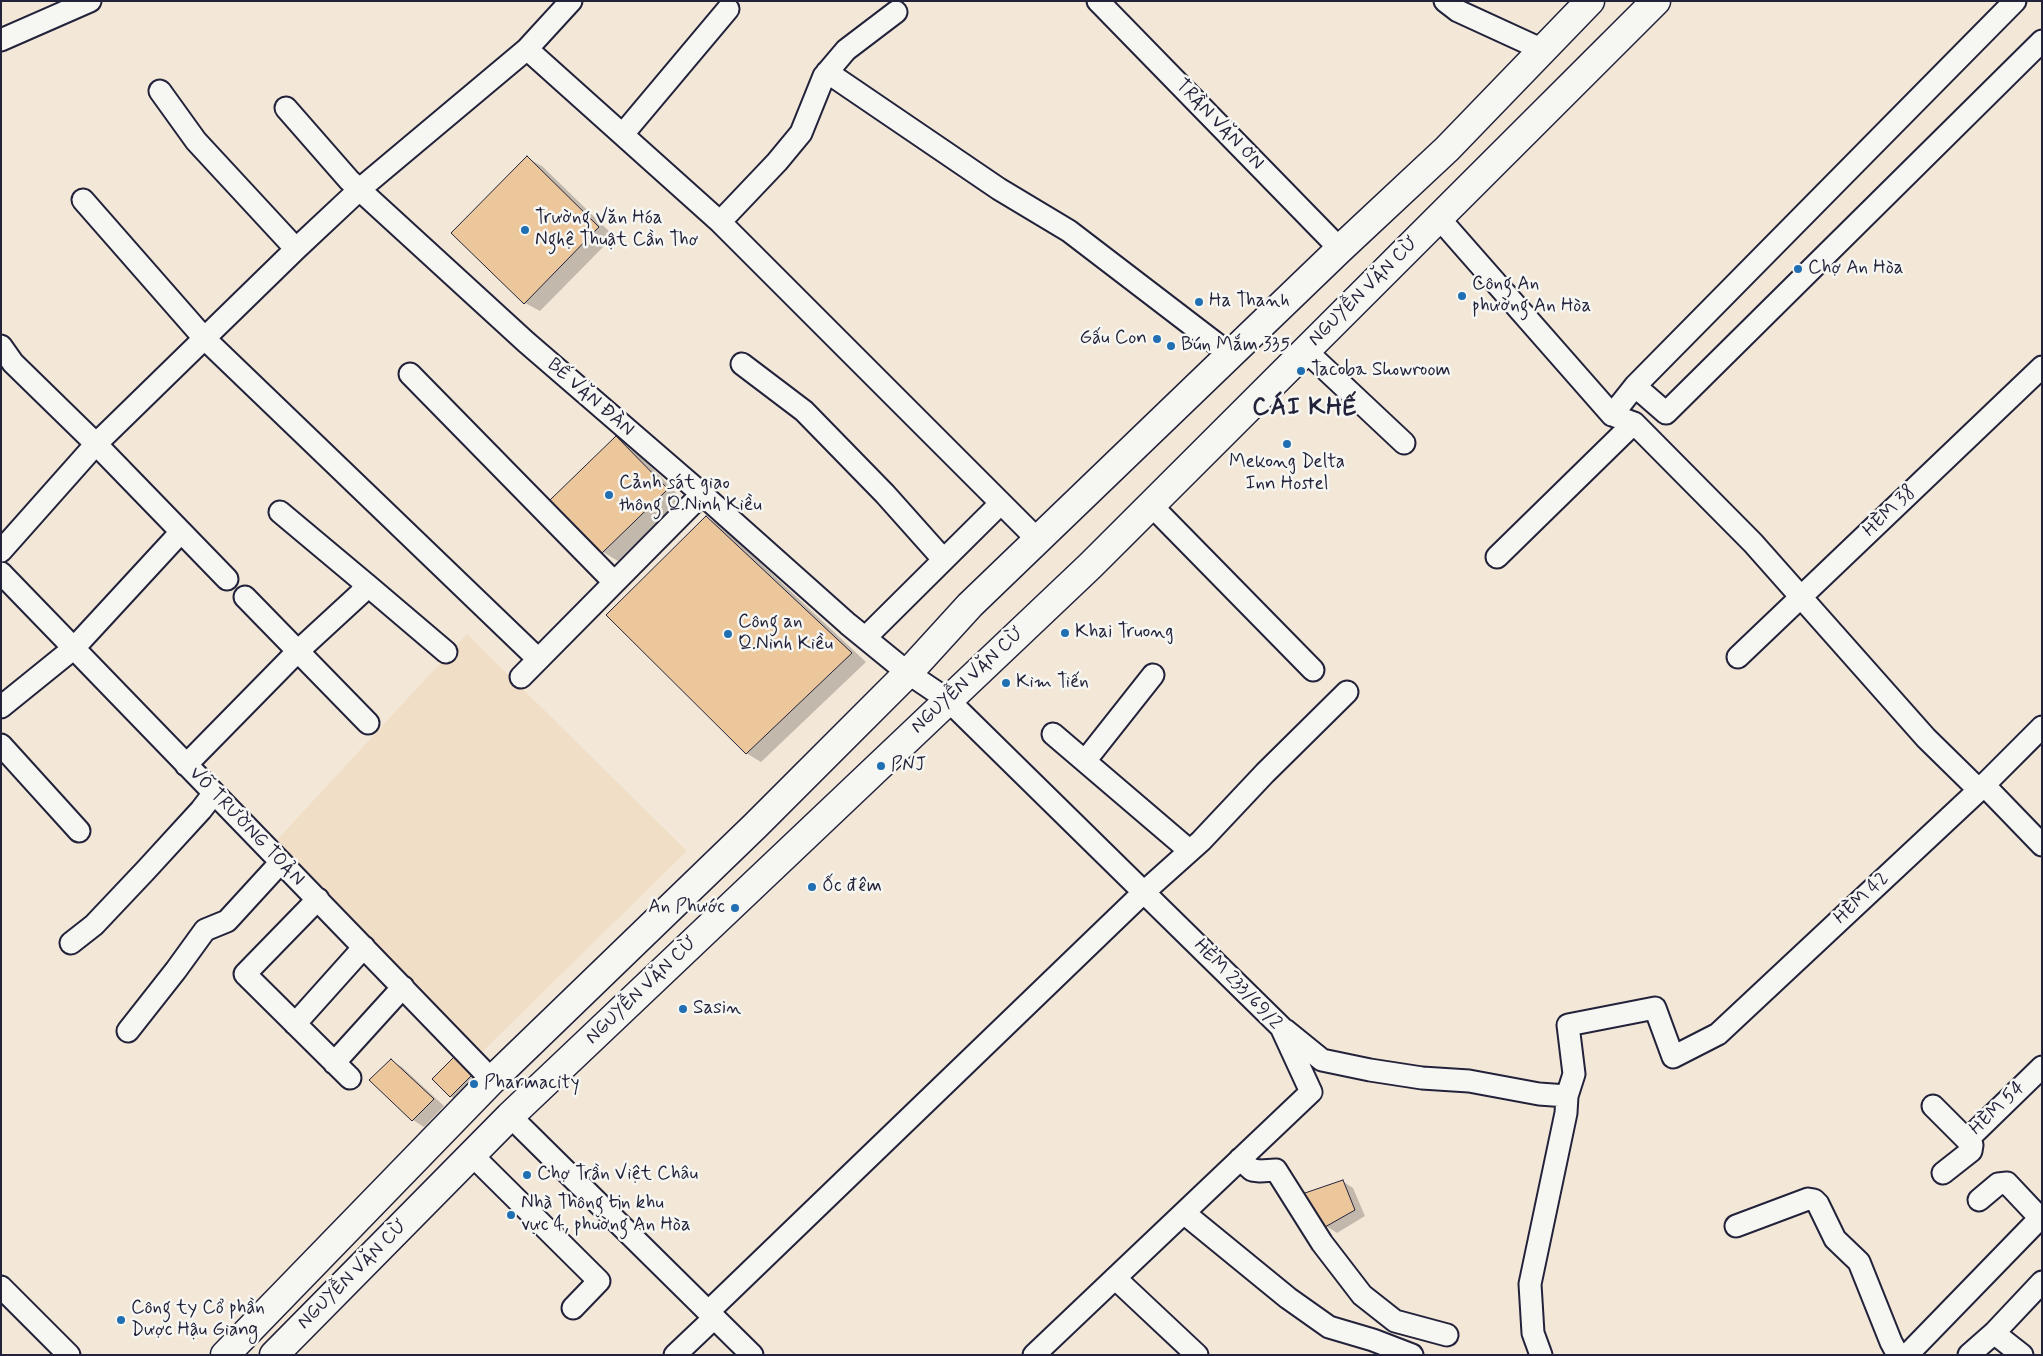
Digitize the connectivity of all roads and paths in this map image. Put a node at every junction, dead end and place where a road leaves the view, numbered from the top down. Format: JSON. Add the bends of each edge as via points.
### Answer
{"nodes":[{"id":1,"x":90,"y":1,"type":"edge"},
{"id":2,"x":571,"y":1,"type":"edge"},
{"id":3,"x":1098,"y":1,"type":"edge"},
{"id":4,"x":1445,"y":1,"type":"edge"},
{"id":5,"x":1590,"y":1,"type":"edge"},
{"id":6,"x":1656,"y":1,"type":"edge"},
{"id":7,"x":2015,"y":1,"type":"edge"},
{"id":8,"x":728,"y":9,"type":"dead end"},
{"id":9,"x":896,"y":12,"type":"dead end"},
{"id":10,"x":1,"y":40,"type":"edge"},
{"id":11,"x":2042,"y":41,"type":"edge"},
{"id":12,"x":527,"y":49,"type":"junction"},
{"id":13,"x":1543,"y":50,"type":"junction"},
{"id":14,"x":828,"y":72,"type":"junction"},
{"id":15,"x":160,"y":92,"type":"dead end"},
{"id":16,"x":286,"y":108,"type":"dead end"},
{"id":17,"x":623,"y":134,"type":"junction"},
{"id":18,"x":360,"y":189,"type":"junction"},
{"id":19,"x":83,"y":200,"type":"dead end"},
{"id":20,"x":1438,"y":217,"type":"junction"},
{"id":21,"x":720,"y":222,"type":"junction"},
{"id":22,"x":296,"y":249,"type":"junction"},
{"id":23,"x":1340,"y":249,"type":"junction"},
{"id":24,"x":204,"y":338,"type":"junction"},
{"id":25,"x":1,"y":346,"type":"edge"},
{"id":26,"x":1305,"y":350,"type":"junction"},
{"id":27,"x":1231,"y":355,"type":"junction"},
{"id":28,"x":742,"y":364,"type":"dead end"},
{"id":29,"x":2042,"y":367,"type":"edge"},
{"id":30,"x":410,"y":374,"type":"dead end"},
{"id":31,"x":1635,"y":386,"type":"junction"},
{"id":32,"x":1612,"y":415,"type":"junction"},
{"id":33,"x":1634,"y":423,"type":"junction"},
{"id":34,"x":1404,"y":443,"type":"dead end"},
{"id":35,"x":96,"y":444,"type":"junction"},
{"id":36,"x":702,"y":494,"type":"junction"},
{"id":37,"x":1001,"y":503,"type":"junction"},
{"id":38,"x":1151,"y":505,"type":"junction"},
{"id":39,"x":280,"y":512,"type":"dead end"},
{"id":40,"x":182,"y":532,"type":"junction"},
{"id":41,"x":1038,"y":540,"type":"junction"},
{"id":42,"x":1,"y":551,"type":"edge"},
{"id":43,"x":1497,"y":557,"type":"dead end"},
{"id":44,"x":943,"y":559,"type":"junction"},
{"id":45,"x":1,"y":573,"type":"edge"},
{"id":46,"x":227,"y":579,"type":"dead end"},
{"id":47,"x":614,"y":582,"type":"junction"},
{"id":48,"x":366,"y":584,"type":"junction"},
{"id":49,"x":245,"y":597,"type":"dead end"},
{"id":50,"x":1801,"y":597,"type":"junction"},
{"id":51,"x":865,"y":638,"type":"junction"},
{"id":52,"x":74,"y":648,"type":"junction"},
{"id":53,"x":298,"y":652,"type":"junction"},
{"id":54,"x":446,"y":652,"type":"dead end"},
{"id":55,"x":1738,"y":657,"type":"dead end"},
{"id":56,"x":538,"y":659,"type":"junction"},
{"id":57,"x":1313,"y":670,"type":"dead end"},
{"id":58,"x":908,"y":673,"type":"junction"},
{"id":59,"x":1153,"y":676,"type":"dead end"},
{"id":60,"x":521,"y":677,"type":"dead end"},
{"id":61,"x":1347,"y":692,"type":"dead end"},
{"id":62,"x":948,"y":700,"type":"junction"},
{"id":63,"x":1,"y":707,"type":"edge"},
{"id":64,"x":368,"y":723,"type":"dead end"},
{"id":65,"x":2042,"y":727,"type":"edge"},
{"id":66,"x":1052,"y":734,"type":"dead end"},
{"id":67,"x":1,"y":745,"type":"edge"},
{"id":68,"x":1085,"y":761,"type":"junction"},
{"id":69,"x":186,"y":765,"type":"junction"},
{"id":70,"x":1981,"y":787,"type":"junction"},
{"id":71,"x":214,"y":793,"type":"junction"},
{"id":72,"x":79,"y":831,"type":"dead end"},
{"id":73,"x":2042,"y":845,"type":"edge"},
{"id":74,"x":1190,"y":851,"type":"junction"},
{"id":75,"x":281,"y":862,"type":"junction"},
{"id":76,"x":1144,"y":892,"type":"junction"},
{"id":77,"x":318,"y":899,"type":"junction"},
{"id":78,"x":71,"y":943,"type":"dead end"},
{"id":79,"x":364,"y":947,"type":"junction"},
{"id":80,"x":403,"y":987,"type":"junction"},
{"id":81,"x":296,"y":1024,"type":"junction"},
{"id":82,"x":1281,"y":1027,"type":"junction"},
{"id":83,"x":128,"y":1031,"type":"dead end"},
{"id":84,"x":334,"y":1063,"type":"junction"},
{"id":85,"x":2042,"y":1067,"type":"edge"},
{"id":86,"x":350,"y":1078,"type":"dead end"},
{"id":87,"x":492,"y":1080,"type":"junction"},
{"id":88,"x":1567,"y":1096,"type":"junction"},
{"id":89,"x":1933,"y":1106,"type":"dead end"},
{"id":90,"x":516,"y":1111,"type":"junction"},
{"id":91,"x":1967,"y":1140,"type":"junction"},
{"id":92,"x":472,"y":1155,"type":"junction"},
{"id":93,"x":1240,"y":1159,"type":"junction"},
{"id":94,"x":1943,"y":1173,"type":"dead end"},
{"id":95,"x":1979,"y":1200,"type":"dead end"},
{"id":96,"x":1184,"y":1213,"type":"junction"},
{"id":97,"x":2041,"y":1217,"type":"edge"},
{"id":98,"x":1736,"y":1226,"type":"dead end"},
{"id":99,"x":1115,"y":1278,"type":"junction"},
{"id":100,"x":2042,"y":1282,"type":"edge"},
{"id":101,"x":1,"y":1287,"type":"edge"},
{"id":102,"x":573,"y":1308,"type":"dead end"},
{"id":103,"x":711,"y":1315,"type":"junction"},
{"id":104,"x":1994,"y":1333,"type":"junction"},
{"id":105,"x":1447,"y":1335,"type":"dead end"},
{"id":106,"x":69,"y":1355,"type":"edge"},
{"id":107,"x":225,"y":1355,"type":"edge"},
{"id":108,"x":274,"y":1355,"type":"edge"},
{"id":109,"x":675,"y":1355,"type":"edge"},
{"id":110,"x":752,"y":1355,"type":"edge"},
{"id":111,"x":1034,"y":1355,"type":"edge"},
{"id":112,"x":1197,"y":1355,"type":"edge"},
{"id":113,"x":1412,"y":1355,"type":"edge"},
{"id":114,"x":1541,"y":1355,"type":"edge"},
{"id":115,"x":1898,"y":1355,"type":"edge"},
{"id":116,"x":1907,"y":1355,"type":"edge"},
{"id":117,"x":1969,"y":1355,"type":"edge"},
{"id":118,"x":2022,"y":1355,"type":"edge"}],
"edges":[{"from":1,"to":10,"type":"street"},
{"from":2,"to":12,"type":"street"},
{"from":3,"to":23,"type":"street","name":"TRẦN VĂN ƠN"},
{"from":4,"to":13,"type":"street","via":[[1458,11]]},
{"from":5,"to":13,"type":"main road","name":"NGUYỄN VĂN CỪ"},
{"from":6,"to":20,"type":"main road","name":"NGUYỄN VĂN CỪ"},
{"from":7,"to":31,"type":"street"},
{"from":8,"to":17,"type":"street"},
{"from":9,"to":14,"type":"street","via":[[846,50]]},
{"from":11,"to":31,"type":"street","via":[[1666,413]]},
{"from":12,"to":17,"type":"street"},
{"from":12,"to":18,"type":"street"},
{"from":13,"to":23,"type":"main road","name":"NGUYỄN VĂN CỪ","via":[[1447,149]]},
{"from":14,"to":21,"type":"street","via":[[801,133]]},
{"from":14,"to":27,"type":"street","via":[[999,188],[1069,231]]},
{"from":15,"to":22,"type":"street","via":[[196,141]]},
{"from":16,"to":18,"type":"street","name":"BẾ VĂN ĐÀN"},
{"from":17,"to":21,"type":"street"},
{"from":18,"to":22,"type":"street"},
{"from":18,"to":36,"type":"street","name":"BẾ VĂN ĐÀN","via":[[526,342]]},
{"from":19,"to":24,"type":"street"},
{"from":20,"to":26,"type":"main road","name":"NGUYỄN VĂN CỪ"},
{"from":20,"to":32,"type":"street"},
{"from":21,"to":37,"type":"street"},
{"from":22,"to":24,"type":"street"},
{"from":23,"to":27,"type":"main road","name":"NGUYỄN VĂN CỪ"},
{"from":24,"to":35,"type":"street"},
{"from":24,"to":56,"type":"street"},
{"from":25,"to":35,"type":"street","via":[[13,363]]},
{"from":26,"to":34,"type":"street"},
{"from":26,"to":38,"type":"main road","name":"NGUYỄN VĂN CỪ"},
{"from":27,"to":41,"type":"main road","name":"NGUYỄN VĂN CỪ"},
{"from":28,"to":44,"type":"street","via":[[804,411],[886,494]]},
{"from":29,"to":50,"type":"street","name":"HÈM 38"},
{"from":30,"to":47,"type":"street"},
{"from":31,"to":32,"type":"street"},
{"from":32,"to":33,"type":"street"},
{"from":33,"to":43,"type":"street"},
{"from":33,"to":50,"type":"street","via":[[1753,543]]},
{"from":35,"to":40,"type":"street"},
{"from":35,"to":42,"type":"street"},
{"from":36,"to":47,"type":"street"},
{"from":36,"to":51,"type":"street","name":"BẾ VĂN ĐÀN"},
{"from":37,"to":41,"type":"street"},
{"from":37,"to":44,"type":"street"},
{"from":38,"to":57,"type":"street"},
{"from":38,"to":62,"type":"main road","name":"NGUYỄN VĂN CỪ"},
{"from":39,"to":48,"type":"street"},
{"from":40,"to":46,"type":"street"},
{"from":40,"to":52,"type":"street"},
{"from":41,"to":58,"type":"main road","name":"NGUYỄN VĂN CỪ","via":[[970,605]]},
{"from":44,"to":51,"type":"street"},
{"from":45,"to":52,"type":"street","name":"VÕ TRƯỜNG TOẢN"},
{"from":47,"to":56,"type":"street"},
{"from":48,"to":53,"type":"street","via":[[360,594]]},
{"from":48,"to":54,"type":"street"},
{"from":49,"to":53,"type":"street"},
{"from":50,"to":55,"type":"street","name":"HÈM 38"},
{"from":50,"to":70,"type":"street","via":[[1926,738]]},
{"from":51,"to":58,"type":"street","name":"BẾ VĂN ĐÀN"},
{"from":52,"to":63,"type":"street"},
{"from":52,"to":69,"type":"street","name":"VÕ TRƯỜNG TOẢN"},
{"from":53,"to":64,"type":"street"},
{"from":53,"to":69,"type":"street"},
{"from":56,"to":60,"type":"street"},
{"from":58,"to":62,"type":"street","name":"HẺM 233/69/2"},
{"from":58,"to":87,"type":"main road","name":"NGUYỄN VĂN CỪ"},
{"from":59,"to":68,"type":"street"},
{"from":61,"to":74,"type":"street"},
{"from":62,"to":76,"type":"street","name":"HẺM 233/69/2"},
{"from":62,"to":90,"type":"main road","name":"NGUYỄN VĂN CỪ"},
{"from":65,"to":70,"type":"street","name":"HÈM 42"},
{"from":66,"to":68,"type":"street"},
{"from":67,"to":72,"type":"street"},
{"from":68,"to":74,"type":"street"},
{"from":69,"to":71,"type":"street","name":"VÕ TRƯỜNG TOẢN"},
{"from":70,"to":73,"type":"street"},
{"from":70,"to":88,"type":"street","name":"HÈM 42","via":[[1718,1034],[1673,1057],[1656,1008],[1568,1025],[1574,1074]]},
{"from":71,"to":75,"type":"street","name":"VÕ TRƯỜNG TOẢN"},
{"from":71,"to":78,"type":"street","via":[[94,925]]},
{"from":74,"to":76,"type":"street"},
{"from":75,"to":77,"type":"street","name":"VÕ TRƯỜNG TOẢN"},
{"from":75,"to":83,"type":"street","via":[[227,921],[205,930]]},
{"from":76,"to":82,"type":"street","name":"HẺM 233/69/2"},
{"from":76,"to":103,"type":"street"},
{"from":77,"to":79,"type":"street","name":"VÕ TRƯỜNG TOẢN"},
{"from":77,"to":81,"type":"street","via":[[245,974]]},
{"from":79,"to":80,"type":"street","name":"VÕ TRƯỜNG TOẢN"},
{"from":79,"to":81,"type":"street"},
{"from":80,"to":84,"type":"street"},
{"from":80,"to":87,"type":"street","name":"VÕ TRƯỜNG TOẢN"},
{"from":81,"to":84,"type":"street"},
{"from":82,"to":88,"type":"street","via":[[1322,1060],[1422,1078],[1469,1081]]},
{"from":82,"to":93,"type":"street","name":"HẺM 233/69/2","via":[[1311,1092]]},
{"from":84,"to":86,"type":"street"},
{"from":85,"to":91,"type":"street","name":"HÈM 54"},
{"from":87,"to":90,"type":"main road"},
{"from":87,"to":107,"type":"main road","name":"NGUYỄN VĂN CỪ"},
{"from":88,"to":114,"type":"street","via":[[1530,1284],[1533,1333]]},
{"from":89,"to":91,"type":"street","name":"HÈM 54"},
{"from":90,"to":92,"type":"main road","name":"NGUYỄN VĂN CỪ"},
{"from":90,"to":103,"type":"street"},
{"from":91,"to":94,"type":"street","via":[[1972,1145],[1971,1150]]},
{"from":92,"to":102,"type":"street","via":[[599,1281]]},
{"from":92,"to":108,"type":"main road","name":"NGUYỄN VĂN CỪ"},
{"from":93,"to":96,"type":"street","name":"HẺM 233/69/2"},
{"from":93,"to":105,"type":"street","via":[[1252,1170],[1276,1170],[1322,1243],[1362,1295],[1395,1320]]},
{"from":95,"to":97,"type":"street","via":[[1998,1184],[2007,1183]]},
{"from":96,"to":99,"type":"street","name":"HẺM 233/69/2"},
{"from":96,"to":113,"type":"street","via":[[1288,1298],[1329,1327]]},
{"from":97,"to":116,"type":"street"},
{"from":98,"to":115,"type":"street","via":[[1814,1200],[1835,1239],[1859,1262]]},
{"from":99,"to":111,"type":"street","name":"HẺM 233/69/2"},
{"from":99,"to":112,"type":"street"},
{"from":100,"to":104,"type":"street"},
{"from":101,"to":106,"type":"street"},
{"from":103,"to":109,"type":"street"},
{"from":103,"to":110,"type":"street"},
{"from":104,"to":117,"type":"street"},
{"from":104,"to":118,"type":"street"}]}
